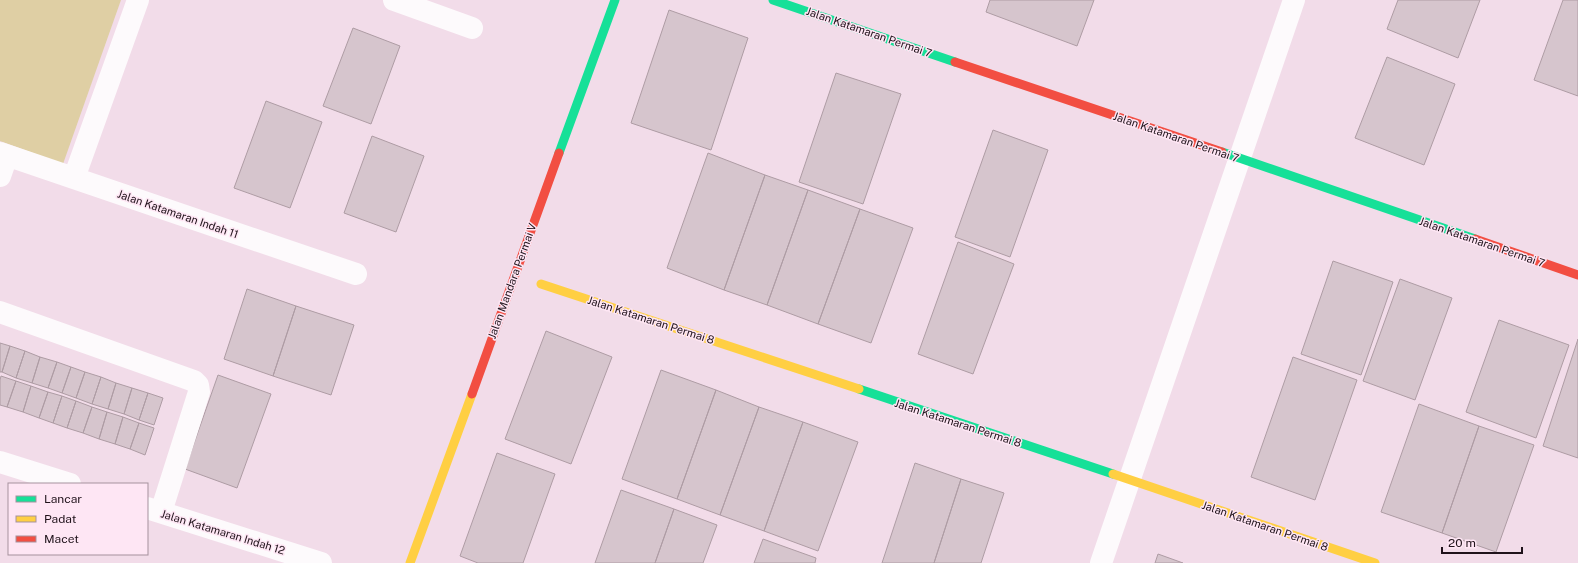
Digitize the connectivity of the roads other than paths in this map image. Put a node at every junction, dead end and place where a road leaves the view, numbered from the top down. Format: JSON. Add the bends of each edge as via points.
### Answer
{"nodes":[{"id":1,"x":138,"y":0,"type":"edge"},
{"id":2,"x":394,"y":0,"type":"edge"},
{"id":3,"x":616,"y":0,"type":"edge"},
{"id":4,"x":773,"y":0,"type":"edge"},
{"id":5,"x":1294,"y":0,"type":"edge"},
{"id":6,"x":472,"y":28,"type":"dead end"},
{"id":7,"x":4,"y":154,"type":"edge"},
{"id":8,"x":1241,"y":158,"type":"junction"},
{"id":9,"x":0,"y":176,"type":"edge"},
{"id":10,"x":74,"y":178,"type":"junction"},
{"id":11,"x":356,"y":274,"type":"dead end"},
{"id":12,"x":1578,"y":275,"type":"edge"},
{"id":13,"x":541,"y":284,"type":"dead end"},
{"id":14,"x":0,"y":312,"type":"edge"},
{"id":15,"x":0,"y":462,"type":"edge"},
{"id":16,"x":1129,"y":479,"type":"junction"},
{"id":17,"x":67,"y":483,"type":"edge"},
{"id":18,"x":154,"y":510,"type":"edge"},
{"id":19,"x":321,"y":563,"type":"edge"},
{"id":20,"x":410,"y":563,"type":"edge"},
{"id":21,"x":1101,"y":563,"type":"edge"},
{"id":22,"x":1374,"y":563,"type":"edge"}],
"edges":[{"from":1,"to":10,"type":"street"},
{"from":2,"to":6,"type":"street"},
{"from":3,"to":20,"type":"street","name":"Jalan Mandara Permai V"},
{"from":4,"to":8,"type":"street","name":"Jalan Katamaran Permai 7"},
{"from":5,"to":8,"type":"street"},
{"from":7,"to":9,"type":"street"},
{"from":7,"to":10,"type":"street","name":"Jalan Katamaran Indah 11"},
{"from":8,"to":12,"type":"street","name":"Jalan Katamaran Permai 7"},
{"from":8,"to":16,"type":"street"},
{"from":10,"to":11,"type":"street","name":"Jalan Katamaran Indah 11"},
{"from":13,"to":16,"type":"street","name":"Jalan Katamaran Permai 8"},
{"from":14,"to":18,"type":"street","via":[[194,381],[198,385],[199,392]]},
{"from":15,"to":17,"type":"street"},
{"from":16,"to":21,"type":"street"},
{"from":16,"to":22,"type":"street","name":"Jalan Katamaran Permai 8"},
{"from":18,"to":19,"type":"street","name":"Jalan Katamaran Indah 12"}]}
